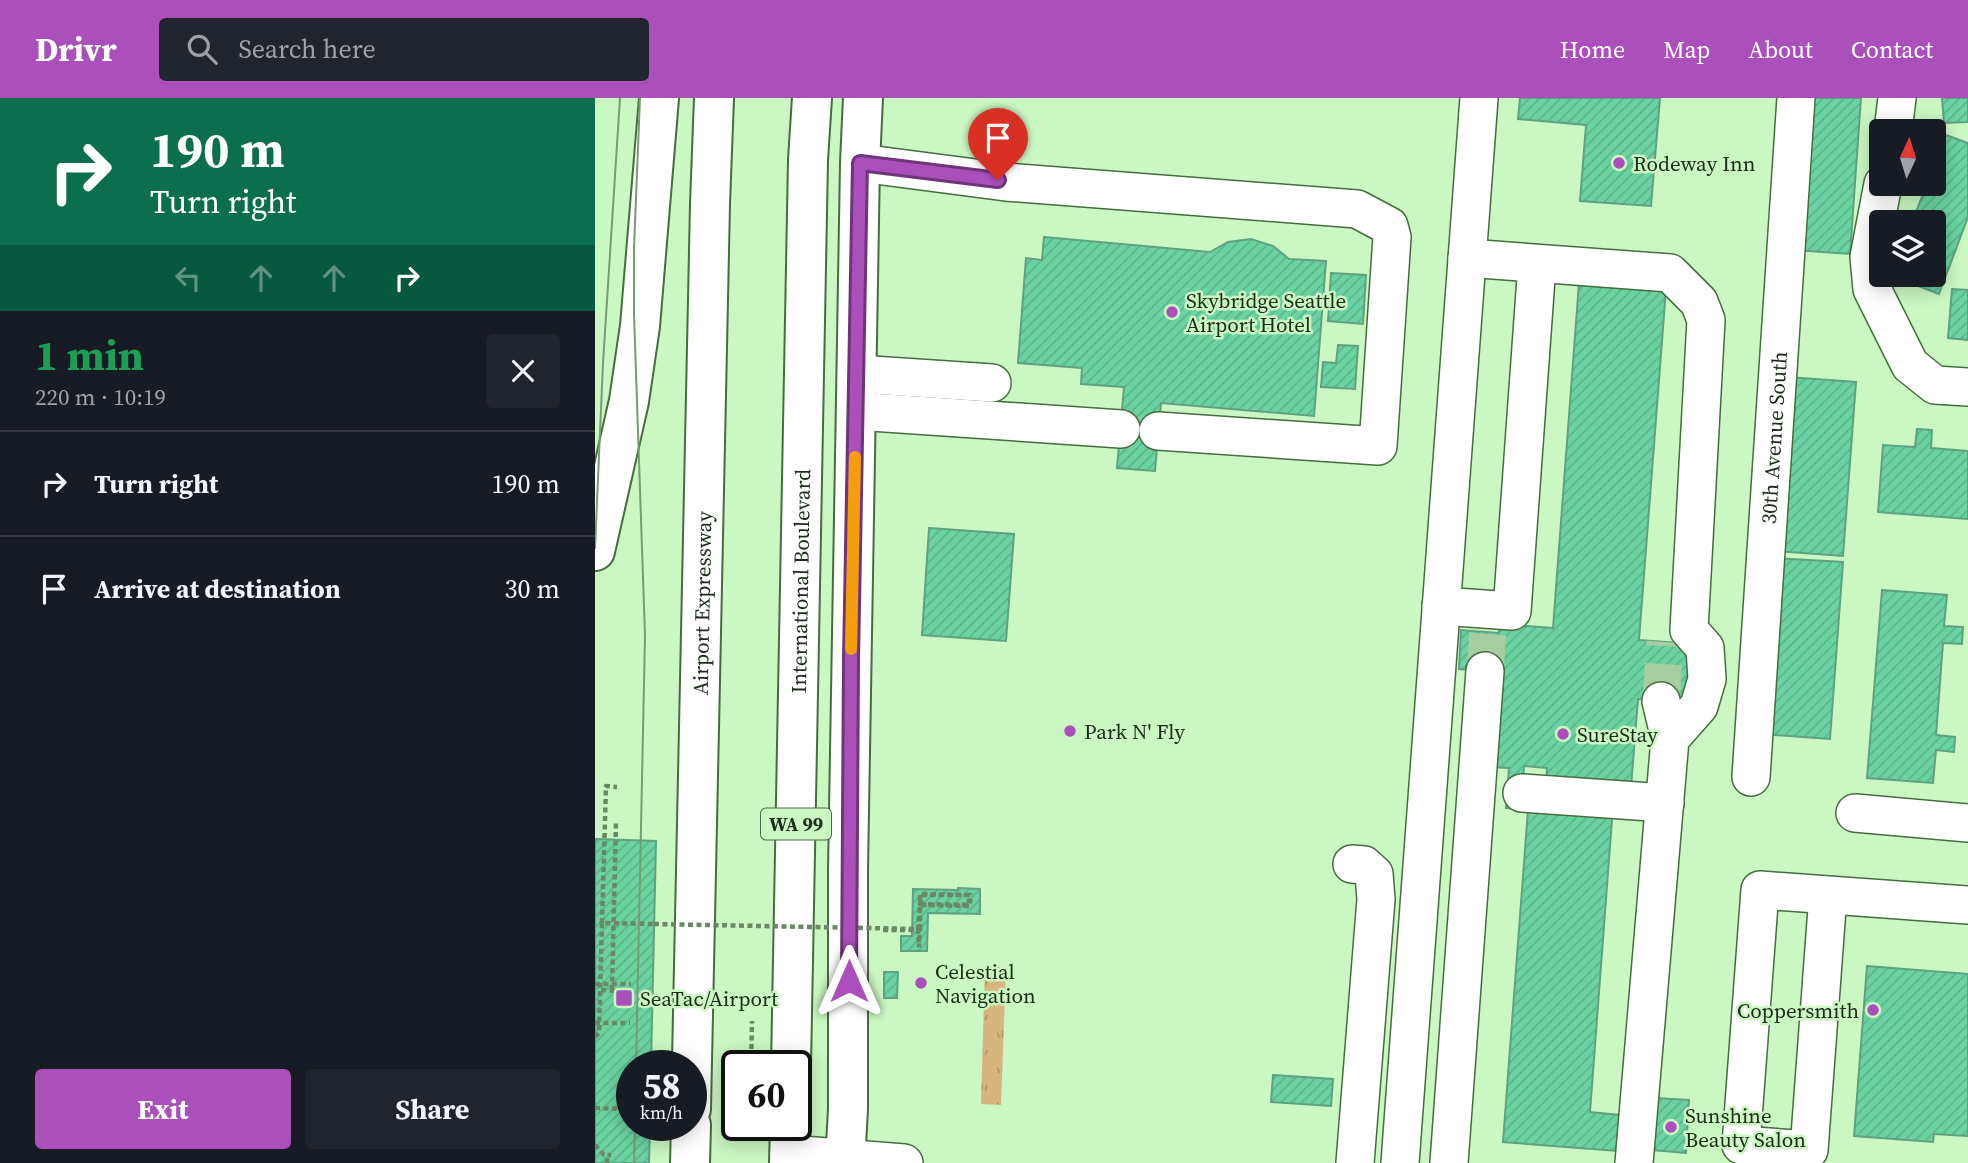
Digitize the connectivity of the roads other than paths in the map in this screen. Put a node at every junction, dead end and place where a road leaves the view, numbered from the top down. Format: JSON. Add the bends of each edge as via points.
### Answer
{"nodes":[{"id":1,"x":659,"y":98,"type":"edge"},
{"id":2,"x":715,"y":98,"type":"edge"},
{"id":3,"x":812,"y":98,"type":"edge"},
{"id":4,"x":863,"y":98,"type":"edge"},
{"id":5,"x":1479,"y":98,"type":"edge"},
{"id":6,"x":1796,"y":98,"type":"edge"},
{"id":7,"x":1897,"y":98,"type":"edge"},
{"id":8,"x":1894,"y":119,"type":"edge"},
{"id":9,"x":809,"y":160,"type":"junction"},
{"id":10,"x":860,"y":163,"type":"junction"},
{"id":11,"x":1881,"y":196,"type":"edge"},
{"id":12,"x":1467,"y":258,"type":"junction"},
{"id":13,"x":1537,"y":264,"type":"junction"},
{"id":14,"x":1968,"y":387,"type":"edge"},
{"id":15,"x":856,"y":392,"type":"junction"},
{"id":16,"x":1121,"y":429,"type":"dead end"},
{"id":17,"x":1158,"y":431,"type":"dead end"},
{"id":18,"x":595,"y":551,"type":"edge"},
{"id":19,"x":1441,"y":606,"type":"junction"},
{"id":20,"x":1485,"y":671,"type":"tunnel mouth"},
{"id":21,"x":1661,"y":701,"type":"tunnel mouth"},
{"id":22,"x":1670,"y":739,"type":"junction"},
{"id":23,"x":1751,"y":777,"type":"dead end"},
{"id":24,"x":1428,"y":786,"type":"junction"},
{"id":25,"x":1502,"y":792,"type":"junction"},
{"id":26,"x":1665,"y":803,"type":"junction"},
{"id":27,"x":1855,"y":813,"type":"dead end"},
{"id":28,"x":1968,"y":823,"type":"edge"},
{"id":29,"x":1352,"y":864,"type":"dead end"},
{"id":30,"x":1828,"y":895,"type":"junction"},
{"id":31,"x":1968,"y":905,"type":"edge"},
{"id":32,"x":692,"y":1050,"type":"edge"},
{"id":33,"x":792,"y":1050,"type":"edge"},
{"id":34,"x":691,"y":1141,"type":"edge"},
{"id":35,"x":790,"y":1148,"type":"edge"},
{"id":36,"x":1749,"y":1154,"type":"edge"},
{"id":37,"x":845,"y":1161,"type":"edge"},
{"id":38,"x":690,"y":1163,"type":"edge"},
{"id":39,"x":904,"y":1163,"type":"edge"},
{"id":40,"x":1355,"y":1163,"type":"edge"},
{"id":41,"x":1400,"y":1163,"type":"edge"},
{"id":42,"x":1449,"y":1163,"type":"edge"},
{"id":43,"x":1634,"y":1163,"type":"edge"}],
"edges":[{"from":1,"to":18,"type":"main road","via":[[641,326]]},
{"from":2,"to":32,"type":"main road","name":"Airport Expressway"},
{"from":3,"to":9,"type":"main road","name":"International Boulevard","number":"WA 99"},
{"from":4,"to":10,"type":"main road","number":"WA 99"},
{"from":5,"to":12,"type":"street"},
{"from":6,"to":23,"type":"street","name":"30th Avenue South"},
{"from":7,"to":8,"type":"street"},
{"from":9,"to":10,"type":"main road"},
{"from":9,"to":33,"type":"main road","name":"International Boulevard","number":"WA 99"},
{"from":10,"to":15,"type":"main road","number":"WA 99"},
{"from":10,"to":17,"type":"street","via":[[1006,181],[1357,209],[1389,226],[1392,237],[1378,446]]},
{"from":11,"to":14,"type":"street","via":[[1869,257],[1872,289],[1910,365],[1935,384]]},
{"from":12,"to":13,"type":"street"},
{"from":12,"to":19,"type":"street"},
{"from":13,"to":19,"type":"street","via":[[1512,611],[1489,621]]},
{"from":13,"to":22,"type":"street","via":[[1670,273],[1699,302],[1706,320],[1677,636],[1705,648],[1707,679],[1699,706]]},
{"from":15,"to":16,"type":"street","via":[[993,403]]},
{"from":15,"to":37,"type":"main road","number":"WA 99"},
{"from":19,"to":24,"type":"street"},
{"from":20,"to":25,"type":"street"},
{"from":21,"to":22,"type":"street"},
{"from":22,"to":26,"type":"street"},
{"from":24,"to":25,"type":"street"},
{"from":24,"to":41,"type":"street"},
{"from":25,"to":26,"type":"street"},
{"from":25,"to":42,"type":"street"},
{"from":26,"to":43,"type":"street"},
{"from":27,"to":28,"type":"street"},
{"from":29,"to":40,"type":"street","via":[[1374,874],[1376,899]]},
{"from":30,"to":31,"type":"street"},
{"from":30,"to":36,"type":"street","via":[[1809,1150]]},
{"from":30,"to":36,"type":"street","via":[[1760,890],[1741,1144]]},
{"from":34,"to":38,"type":"main road"},
{"from":35,"to":37,"type":"street"},
{"from":37,"to":39,"type":"street"}]}
